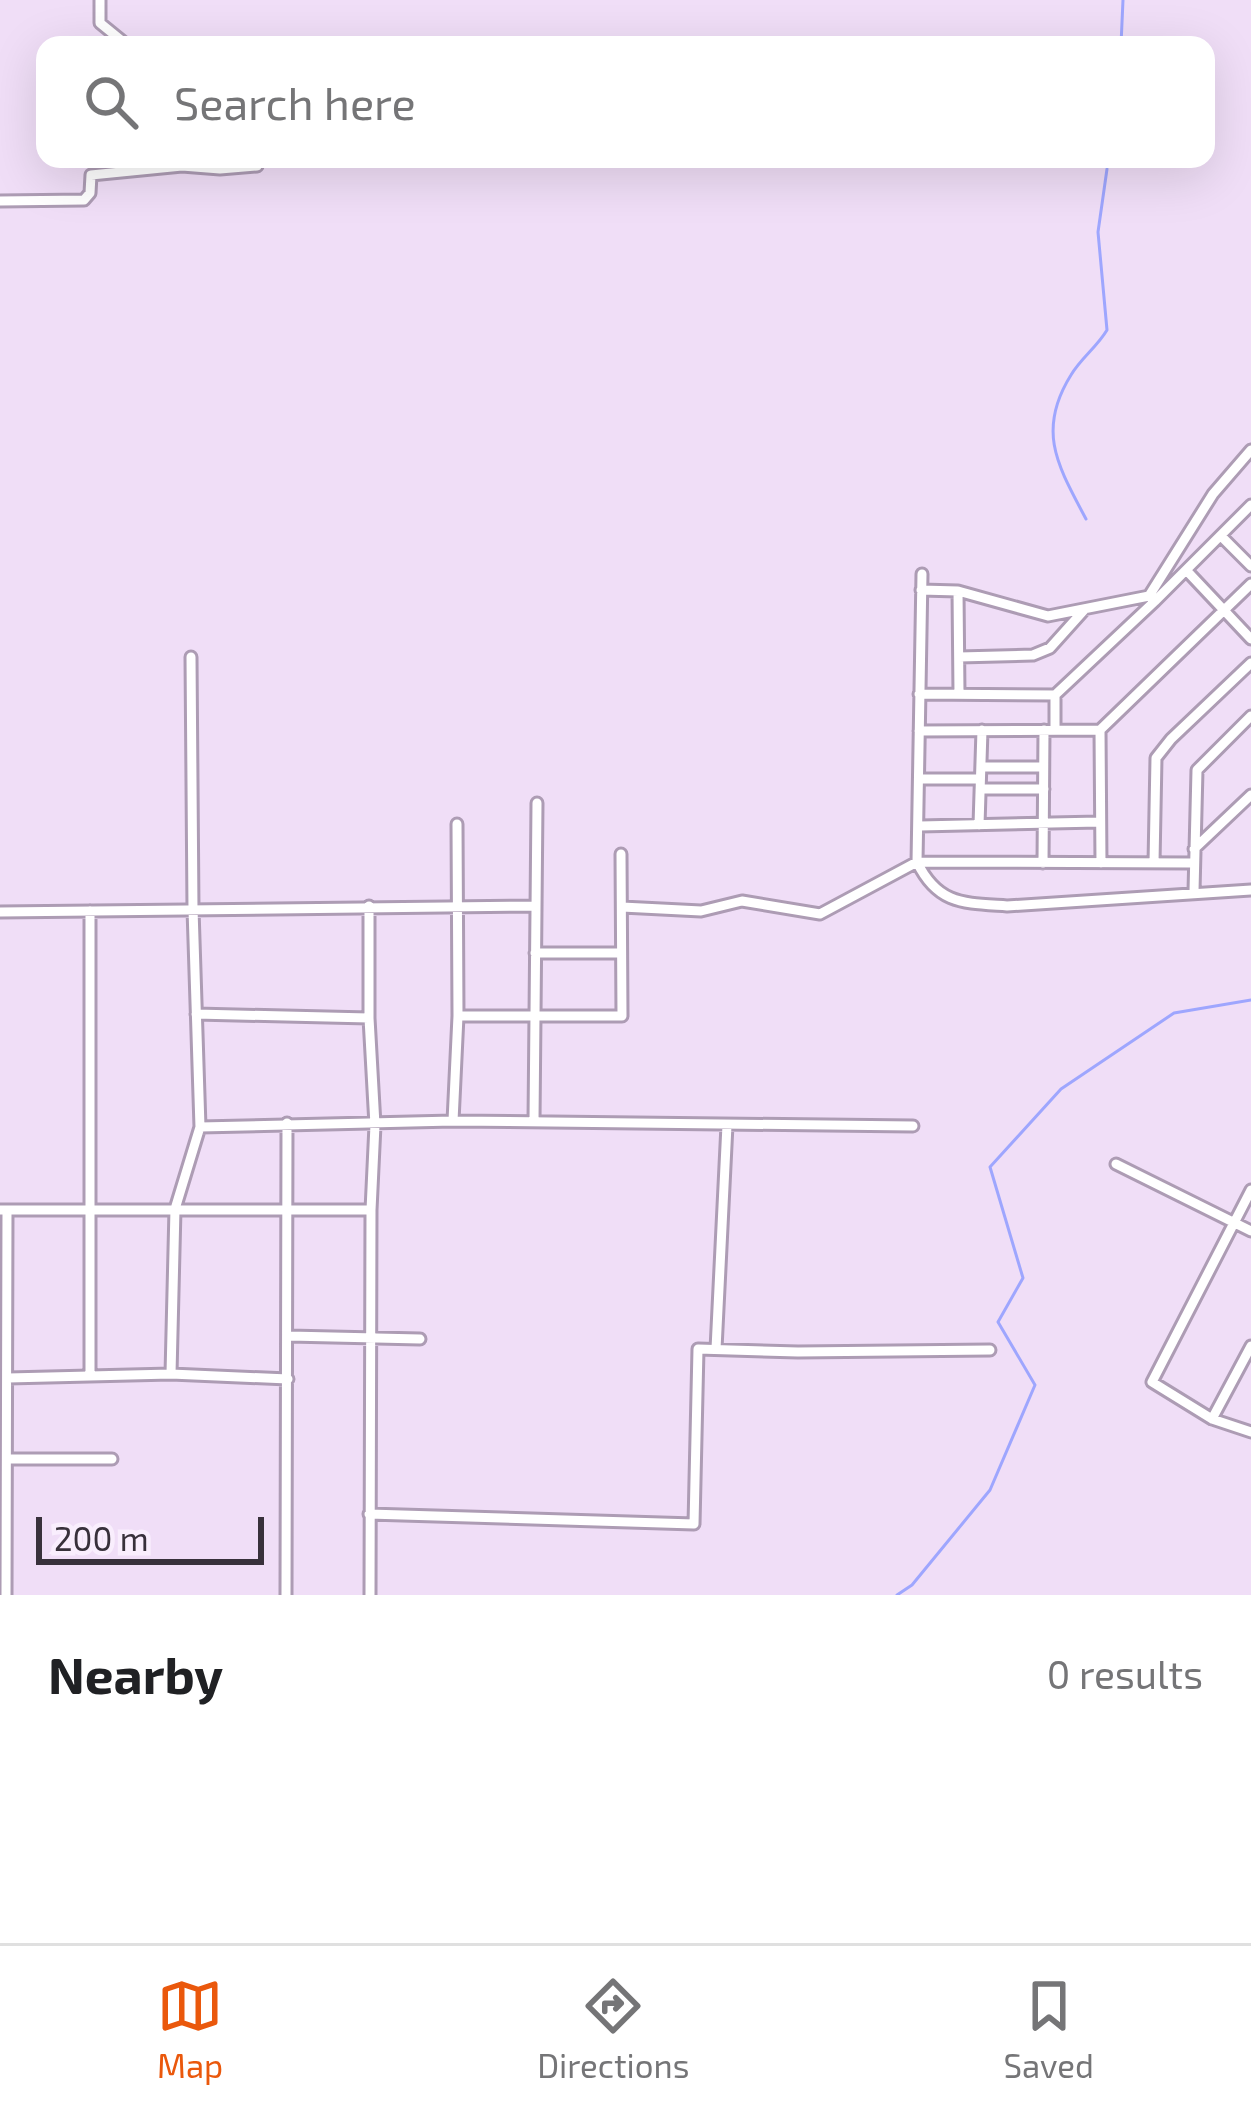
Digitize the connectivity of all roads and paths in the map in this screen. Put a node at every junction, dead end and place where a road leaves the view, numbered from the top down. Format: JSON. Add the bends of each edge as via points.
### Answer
{"nodes":[{"id":1,"x":100,"y":0,"type":"edge"},
{"id":2,"x":116,"y":36,"type":"edge"},
{"id":3,"x":162,"y":168,"type":"edge"},
{"id":4,"x":0,"y":201,"type":"edge"},
{"id":5,"x":1251,"y":450,"type":"edge"},
{"id":6,"x":1251,"y":505,"type":"edge"},
{"id":7,"x":1220,"y":536,"type":"junction"},
{"id":8,"x":1251,"y":566,"type":"edge"},
{"id":9,"x":1186,"y":571,"type":"junction"},
{"id":10,"x":922,"y":574,"type":"dead end"},
{"id":11,"x":1251,"y":584,"type":"edge"},
{"id":12,"x":921,"y":590,"type":"junction"},
{"id":13,"x":958,"y":591,"type":"junction"},
{"id":14,"x":1152,"y":598,"type":"junction"},
{"id":15,"x":1084,"y":609,"type":"junction"},
{"id":16,"x":1224,"y":611,"type":"junction"},
{"id":17,"x":1251,"y":639,"type":"edge"},
{"id":18,"x":191,"y":657,"type":"dead end"},
{"id":19,"x":959,"y":657,"type":"junction"},
{"id":20,"x":1251,"y":664,"type":"edge"},
{"id":21,"x":919,"y":694,"type":"junction"},
{"id":22,"x":959,"y":694,"type":"junction"},
{"id":23,"x":1054,"y":695,"type":"junction"},
{"id":24,"x":1251,"y":716,"type":"edge"},
{"id":25,"x":982,"y":730,"type":"junction"},
{"id":26,"x":1049,"y":730,"type":"junction"},
{"id":27,"x":1100,"y":730,"type":"junction"},
{"id":28,"x":919,"y":731,"type":"junction"},
{"id":29,"x":1043,"y":767,"type":"junction"},
{"id":30,"x":980,"y":778,"type":"junction"},
{"id":31,"x":919,"y":779,"type":"junction"},
{"id":32,"x":1044,"y":789,"type":"junction"},
{"id":33,"x":1249,"y":801,"type":"edge"},
{"id":34,"x":537,"y":803,"type":"dead end"},
{"id":35,"x":1099,"y":822,"type":"junction"},
{"id":36,"x":457,"y":824,"type":"dead end"},
{"id":37,"x":1042,"y":824,"type":"junction"},
{"id":38,"x":979,"y":825,"type":"junction"},
{"id":39,"x":920,"y":826,"type":"junction"},
{"id":40,"x":621,"y":854,"type":"dead end"},
{"id":41,"x":1192,"y":857,"type":"junction"},
{"id":42,"x":917,"y":862,"type":"junction"},
{"id":43,"x":1043,"y":863,"type":"junction"},
{"id":44,"x":1101,"y":863,"type":"junction"},
{"id":45,"x":1154,"y":863,"type":"junction"},
{"id":46,"x":1251,"y":890,"type":"edge"},
{"id":47,"x":1194,"y":891,"type":"junction"},
{"id":48,"x":457,"y":905,"type":"junction"},
{"id":49,"x":369,"y":906,"type":"junction"},
{"id":50,"x":535,"y":906,"type":"junction"},
{"id":51,"x":622,"y":908,"type":"junction"},
{"id":52,"x":193,"y":909,"type":"junction"},
{"id":53,"x":90,"y":911,"type":"junction"},
{"id":54,"x":0,"y":912,"type":"edge"},
{"id":55,"x":620,"y":952,"type":"junction"},
{"id":56,"x":535,"y":953,"type":"junction"},
{"id":57,"x":196,"y":1014,"type":"junction"},
{"id":58,"x":458,"y":1016,"type":"junction"},
{"id":59,"x":535,"y":1016,"type":"junction"},
{"id":60,"x":369,"y":1018,"type":"junction"},
{"id":61,"x":453,"y":1121,"type":"junction"},
{"id":62,"x":534,"y":1121,"type":"junction"},
{"id":63,"x":287,"y":1123,"type":"junction"},
{"id":64,"x":376,"y":1125,"type":"junction"},
{"id":65,"x":727,"y":1125,"type":"junction"},
{"id":66,"x":913,"y":1126,"type":"dead end"},
{"id":67,"x":200,"y":1127,"type":"junction"},
{"id":68,"x":1116,"y":1164,"type":"dead end"},
{"id":69,"x":1251,"y":1190,"type":"edge"},
{"id":70,"x":89,"y":1208,"type":"junction"},
{"id":71,"x":175,"y":1209,"type":"junction"},
{"id":72,"x":4,"y":1210,"type":"edge"},
{"id":73,"x":289,"y":1210,"type":"junction"},
{"id":74,"x":371,"y":1210,"type":"junction"},
{"id":75,"x":1234,"y":1223,"type":"junction"},
{"id":76,"x":1251,"y":1231,"type":"edge"},
{"id":77,"x":289,"y":1336,"type":"junction"},
{"id":78,"x":371,"y":1339,"type":"junction"},
{"id":79,"x":420,"y":1340,"type":"dead end"},
{"id":80,"x":1251,"y":1346,"type":"edge"},
{"id":81,"x":716,"y":1349,"type":"junction"},
{"id":82,"x":990,"y":1349,"type":"dead end"},
{"id":83,"x":172,"y":1374,"type":"junction"},
{"id":84,"x":90,"y":1376,"type":"junction"},
{"id":85,"x":8,"y":1378,"type":"junction"},
{"id":86,"x":288,"y":1379,"type":"junction"},
{"id":87,"x":1212,"y":1419,"type":"junction"},
{"id":88,"x":4,"y":1421,"type":"edge"},
{"id":89,"x":1251,"y":1432,"type":"edge"},
{"id":90,"x":8,"y":1459,"type":"junction"},
{"id":91,"x":112,"y":1459,"type":"dead end"},
{"id":92,"x":369,"y":1514,"type":"junction"},
{"id":93,"x":6,"y":1595,"type":"edge"},
{"id":94,"x":286,"y":1595,"type":"edge"},
{"id":95,"x":370,"y":1595,"type":"edge"}],
"edges":[{"from":1,"to":2,"type":"street","via":[[100,23]]},
{"from":3,"to":4,"type":"street","via":[[91,175],[84,200]]},
{"from":5,"to":14,"type":"street","via":[[1213,494]]},
{"from":6,"to":7,"type":"street"},
{"from":7,"to":8,"type":"street"},
{"from":7,"to":9,"type":"street"},
{"from":9,"to":14,"type":"street"},
{"from":9,"to":16,"type":"street"},
{"from":10,"to":12,"type":"street"},
{"from":11,"to":16,"type":"street"},
{"from":12,"to":13,"type":"street"},
{"from":12,"to":21,"type":"street"},
{"from":13,"to":15,"type":"street","via":[[1048,616]]},
{"from":13,"to":19,"type":"street"},
{"from":14,"to":15,"type":"street"},
{"from":14,"to":23,"type":"street"},
{"from":15,"to":19,"type":"street","via":[[1034,655]]},
{"from":16,"to":17,"type":"street"},
{"from":16,"to":27,"type":"street"},
{"from":18,"to":52,"type":"street"},
{"from":19,"to":22,"type":"street"},
{"from":20,"to":45,"type":"street","via":[[1156,758]]},
{"from":21,"to":22,"type":"street"},
{"from":21,"to":28,"type":"street"},
{"from":22,"to":23,"type":"street"},
{"from":23,"to":26,"type":"street"},
{"from":24,"to":41,"type":"street","via":[[1197,770]]},
{"from":25,"to":26,"type":"street"},
{"from":25,"to":28,"type":"street"},
{"from":25,"to":30,"type":"street"},
{"from":26,"to":27,"type":"street"},
{"from":26,"to":29,"type":"street"},
{"from":27,"to":35,"type":"street"},
{"from":28,"to":31,"type":"street"},
{"from":29,"to":30,"type":"street"},
{"from":29,"to":32,"type":"street"},
{"from":30,"to":31,"type":"street"},
{"from":30,"to":32,"type":"street"},
{"from":30,"to":38,"type":"street"},
{"from":31,"to":39,"type":"street"},
{"from":32,"to":37,"type":"street"},
{"from":33,"to":41,"type":"street"},
{"from":34,"to":50,"type":"street"},
{"from":35,"to":37,"type":"street"},
{"from":35,"to":44,"type":"street"},
{"from":36,"to":48,"type":"street"},
{"from":37,"to":38,"type":"street"},
{"from":37,"to":43,"type":"street"},
{"from":38,"to":39,"type":"street"},
{"from":39,"to":42,"type":"street"},
{"from":40,"to":51,"type":"street"},
{"from":41,"to":45,"type":"street"},
{"from":41,"to":47,"type":"street"},
{"from":42,"to":43,"type":"street"},
{"from":42,"to":47,"type":"street","via":[[941,896],[968,903]]},
{"from":42,"to":51,"type":"street","via":[[820,914],[742,901],[701,911]]},
{"from":43,"to":44,"type":"street"},
{"from":44,"to":45,"type":"street"},
{"from":46,"to":47,"type":"street"},
{"from":48,"to":49,"type":"street"},
{"from":48,"to":50,"type":"street"},
{"from":48,"to":58,"type":"street"},
{"from":49,"to":52,"type":"street"},
{"from":49,"to":60,"type":"street"},
{"from":50,"to":56,"type":"street"},
{"from":51,"to":55,"type":"street"},
{"from":52,"to":53,"type":"street"},
{"from":52,"to":57,"type":"street"},
{"from":53,"to":54,"type":"street"},
{"from":53,"to":70,"type":"street"},
{"from":55,"to":56,"type":"street"},
{"from":55,"to":59,"type":"street","via":[[622,1016]]},
{"from":56,"to":59,"type":"street"},
{"from":57,"to":60,"type":"street"},
{"from":57,"to":67,"type":"street"},
{"from":58,"to":59,"type":"street"},
{"from":58,"to":61,"type":"street"},
{"from":59,"to":62,"type":"street"},
{"from":60,"to":64,"type":"street"},
{"from":61,"to":62,"type":"street"},
{"from":61,"to":64,"type":"street"},
{"from":62,"to":65,"type":"street"},
{"from":63,"to":64,"type":"street"},
{"from":63,"to":67,"type":"street"},
{"from":63,"to":73,"type":"street"},
{"from":64,"to":74,"type":"street"},
{"from":65,"to":66,"type":"street"},
{"from":65,"to":81,"type":"street"},
{"from":67,"to":71,"type":"street"},
{"from":68,"to":75,"type":"street"},
{"from":69,"to":75,"type":"street"},
{"from":70,"to":71,"type":"street"},
{"from":70,"to":72,"type":"street"},
{"from":70,"to":84,"type":"street"},
{"from":71,"to":73,"type":"street"},
{"from":71,"to":83,"type":"street"},
{"from":72,"to":85,"type":"street"},
{"from":73,"to":74,"type":"street"},
{"from":73,"to":77,"type":"street"},
{"from":74,"to":78,"type":"street"},
{"from":75,"to":76,"type":"street"},
{"from":75,"to":87,"type":"street","via":[[1153,1382]]},
{"from":77,"to":78,"type":"street"},
{"from":77,"to":86,"type":"street"},
{"from":78,"to":79,"type":"street"},
{"from":78,"to":92,"type":"street"},
{"from":80,"to":87,"type":"street"},
{"from":81,"to":82,"type":"street"},
{"from":81,"to":92,"type":"street","via":[[698,1349],[694,1524]]},
{"from":83,"to":84,"type":"street"},
{"from":83,"to":86,"type":"street"},
{"from":84,"to":85,"type":"street"},
{"from":85,"to":88,"type":"street"},
{"from":86,"to":94,"type":"street"},
{"from":87,"to":89,"type":"street"},
{"from":88,"to":90,"type":"street"},
{"from":90,"to":91,"type":"street"},
{"from":90,"to":93,"type":"street"},
{"from":92,"to":95,"type":"street"}]}
